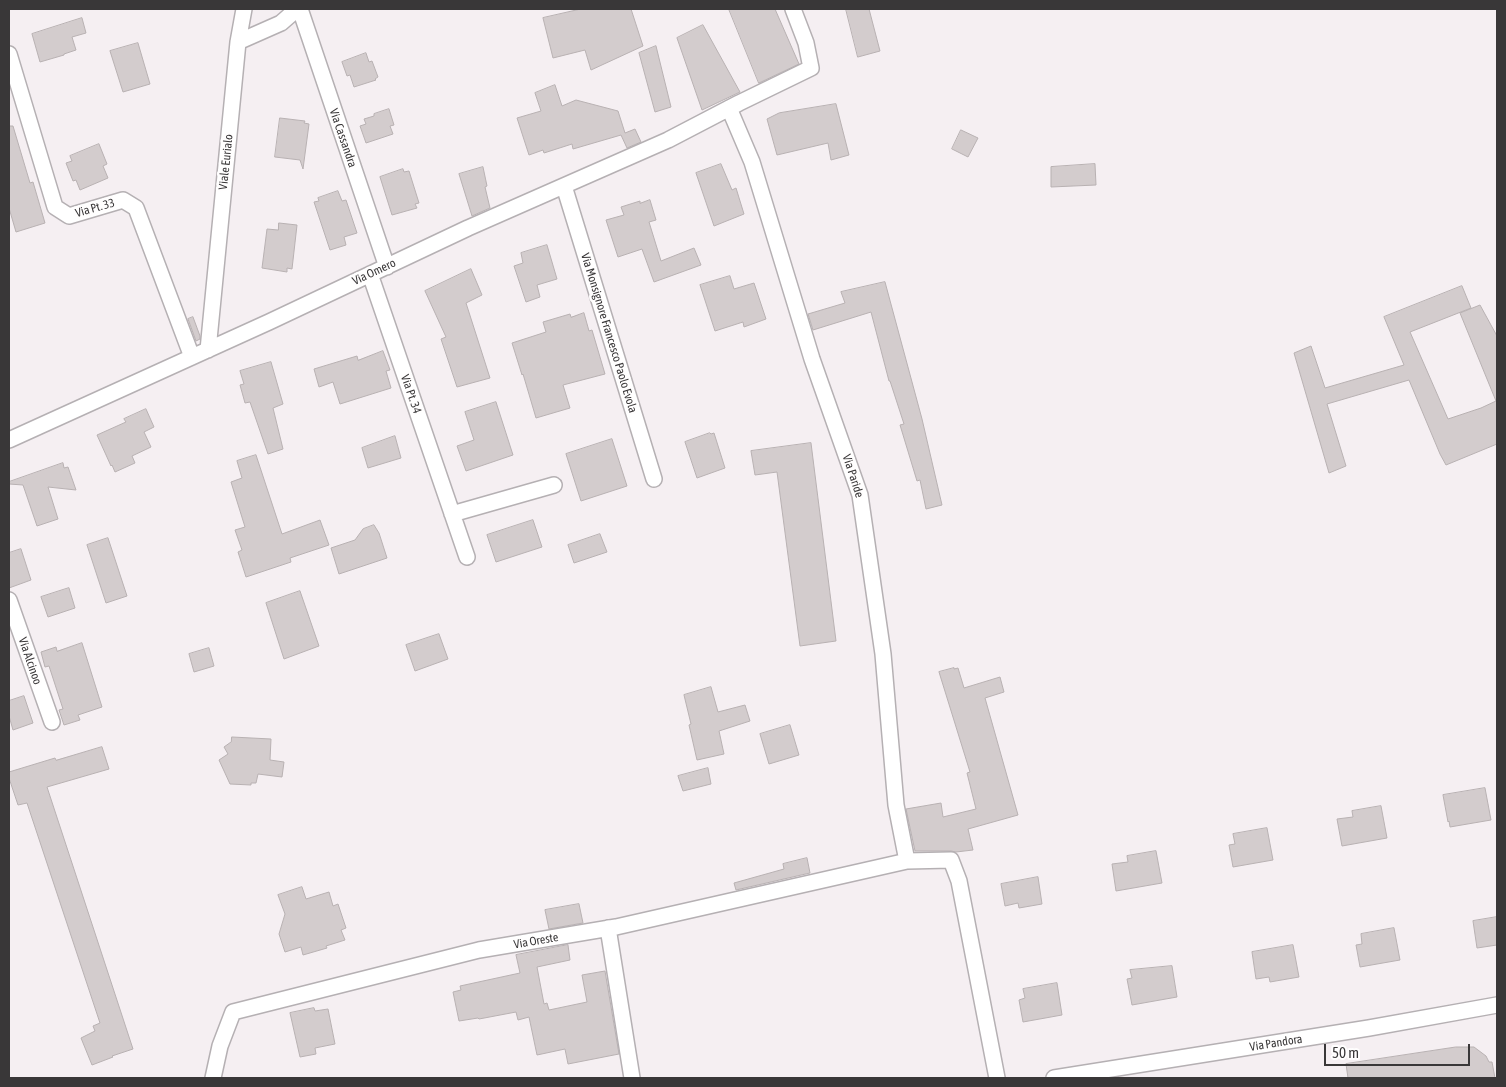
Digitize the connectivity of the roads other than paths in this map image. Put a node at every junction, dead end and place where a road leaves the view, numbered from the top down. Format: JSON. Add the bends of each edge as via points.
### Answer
{"nodes":[{"id":1,"x":244,"y":9,"type":"edge"},
{"id":2,"x":298,"y":9,"type":"edge"},
{"id":3,"x":793,"y":9,"type":"edge"},
{"id":4,"x":238,"y":42,"type":"junction"},
{"id":5,"x":9,"y":54,"type":"edge"},
{"id":6,"x":734,"y":105,"type":"junction"},
{"id":7,"x":564,"y":186,"type":"junction"},
{"id":8,"x":386,"y":266,"type":"junction"},
{"id":9,"x":370,"y":274,"type":"junction"},
{"id":10,"x":208,"y":350,"type":"junction"},
{"id":11,"x":192,"y":357,"type":"junction"},
{"id":12,"x":9,"y":440,"type":"edge"},
{"id":13,"x":654,"y":479,"type":"dead end"},
{"id":14,"x":554,"y":485,"type":"dead end"},
{"id":15,"x":452,"y":514,"type":"junction"},
{"id":16,"x":466,"y":557,"type":"dead end"},
{"id":17,"x":9,"y":600,"type":"edge"},
{"id":18,"x":52,"y":722,"type":"dead end"},
{"id":19,"x":907,"y":861,"type":"junction"},
{"id":20,"x":608,"y":928,"type":"junction"},
{"id":21,"x":1497,"y":1005,"type":"edge"},
{"id":22,"x":213,"y":1078,"type":"edge"},
{"id":23,"x":632,"y":1078,"type":"edge"},
{"id":24,"x":998,"y":1078,"type":"edge"},
{"id":25,"x":1054,"y":1078,"type":"edge"}],
"edges":[{"from":1,"to":4,"type":"street"},
{"from":2,"to":4,"type":"street","via":[[281,23]]},
{"from":2,"to":8,"type":"street","name":"Via Cassandra"},
{"from":3,"to":6,"type":"street","name":"Via Omero","via":[[811,68]]},
{"from":4,"to":10,"type":"street","name":"Viale Eurialo"},
{"from":5,"to":11,"type":"street","name":"Via Pt. 33","via":[[55,207],[69,216],[123,200],[136,208]]},
{"from":6,"to":7,"type":"street","name":"Via Omero","via":[[668,140]]},
{"from":6,"to":19,"type":"street","name":"Via Paride","via":[[812,359],[860,495],[883,654],[896,805]]},
{"from":7,"to":8,"type":"street","name":"Via Omero"},
{"from":7,"to":13,"type":"street","name":"Via Monsignore Francesco Paolo Evola"},
{"from":8,"to":9,"type":"street","name":"Via Omero"},
{"from":9,"to":10,"type":"street","name":"Via Omero"},
{"from":9,"to":15,"type":"street","name":"Via Pt. 34"},
{"from":10,"to":11,"type":"street","name":"Via Omero"},
{"from":11,"to":12,"type":"street","name":"Via Omero"},
{"from":14,"to":15,"type":"street"},
{"from":15,"to":16,"type":"street","name":"Via Pt. 34"},
{"from":17,"to":18,"type":"street","name":"Via Alcinoo"},
{"from":19,"to":20,"type":"street","name":"Via Oreste"},
{"from":19,"to":24,"type":"street","name":"Via Oreste","via":[[951,860],[959,881]]},
{"from":20,"to":22,"type":"street","name":"Via Oreste","via":[[479,950],[233,1012],[220,1046]]},
{"from":20,"to":23,"type":"street"},
{"from":21,"to":25,"type":"street","name":"Via Pandora"}]}
